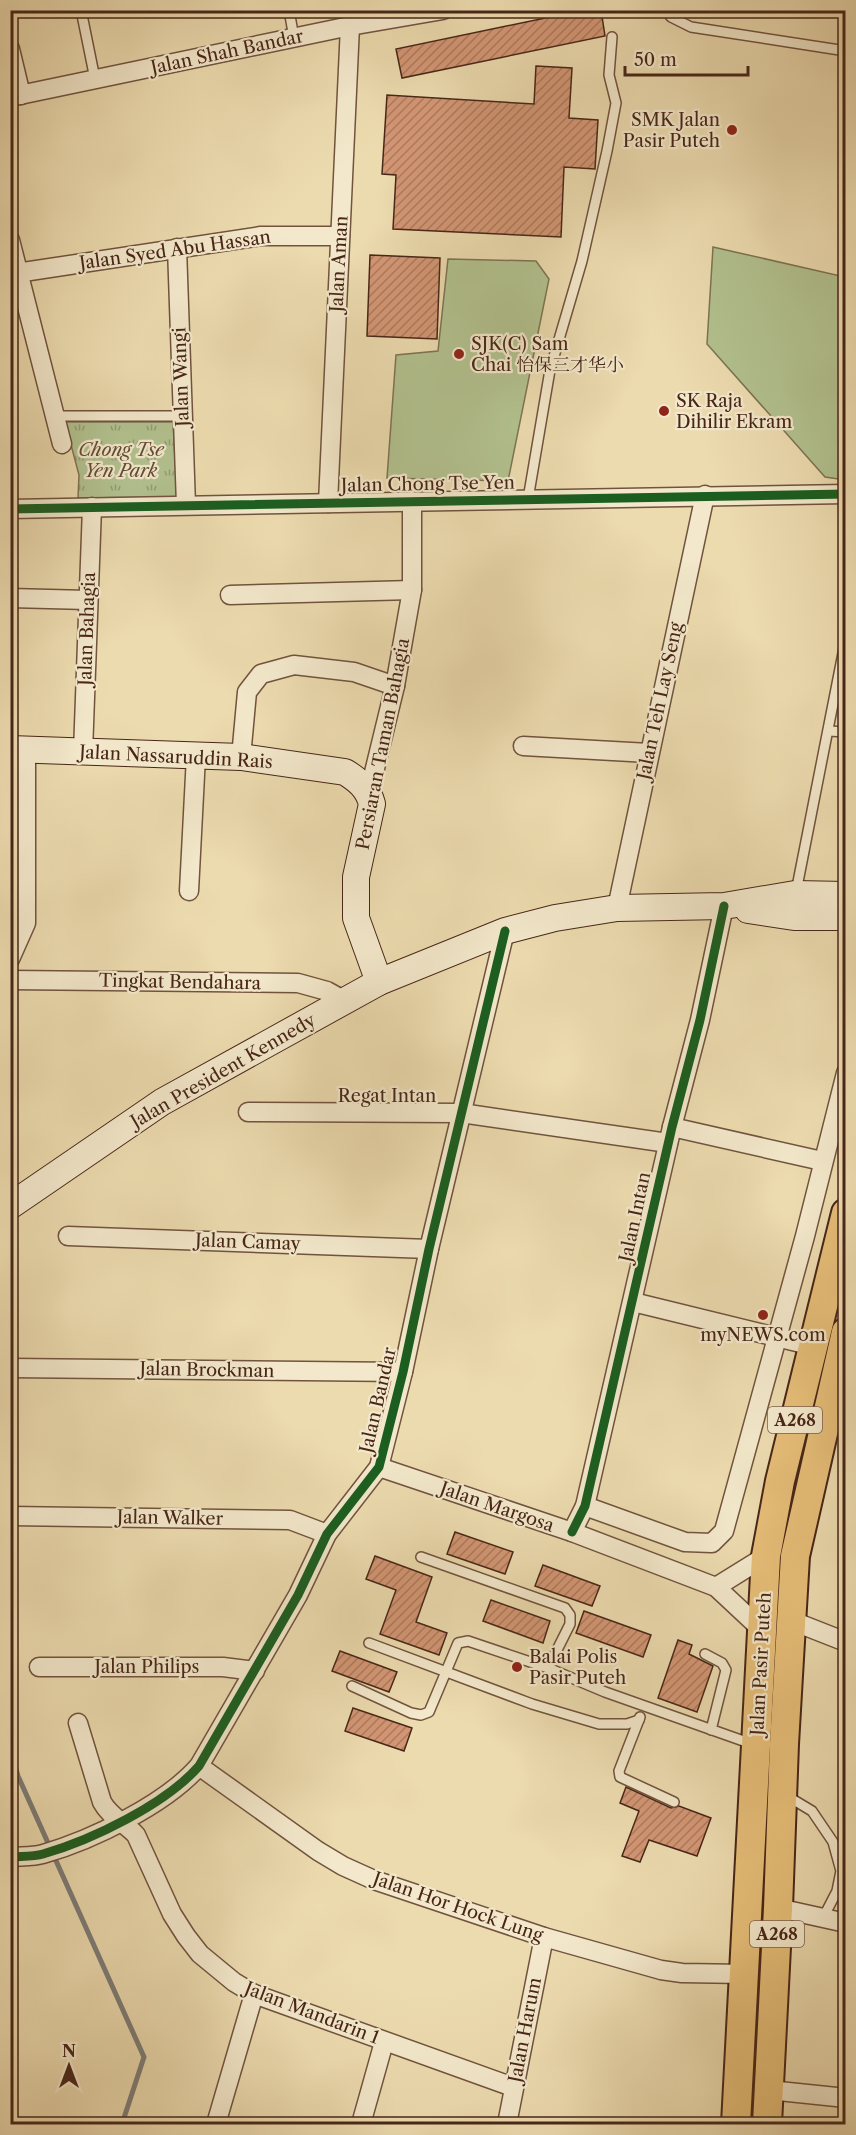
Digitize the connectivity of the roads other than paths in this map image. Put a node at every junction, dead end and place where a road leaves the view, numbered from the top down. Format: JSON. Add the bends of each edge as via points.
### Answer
{"nodes":[{"id":1,"x":81,"y":10,"type":"edge"},
{"id":2,"x":289,"y":10,"type":"edge"},
{"id":3,"x":443,"y":10,"type":"edge"},
{"id":4,"x":666,"y":10,"type":"edge"},
{"id":5,"x":360,"y":20,"type":"edge"},
{"id":6,"x":612,"y":37,"type":"dead end"},
{"id":7,"x":294,"y":38,"type":"junction"},
{"id":8,"x":10,"y":49,"type":"edge"},
{"id":9,"x":846,"y":51,"type":"edge"},
{"id":10,"x":95,"y":79,"type":"junction"},
{"id":11,"x":16,"y":96,"type":"edge"},
{"id":12,"x":340,"y":236,"type":"junction"},
{"id":13,"x":10,"y":240,"type":"edge"},
{"id":14,"x":177,"y":248,"type":"junction"},
{"id":15,"x":14,"y":273,"type":"edge"},
{"id":16,"x":55,"y":416,"type":"junction"},
{"id":17,"x":183,"y":416,"type":"junction"},
{"id":18,"x":62,"y":444,"type":"dead end"},
{"id":19,"x":846,"y":494,"type":"edge"},
{"id":20,"x":705,"y":495,"type":"junction"},
{"id":21,"x":528,"y":499,"type":"junction"},
{"id":22,"x":412,"y":501,"type":"junction"},
{"id":23,"x":328,"y":503,"type":"junction"},
{"id":24,"x":186,"y":505,"type":"junction"},
{"id":25,"x":92,"y":507,"type":"junction"},
{"id":26,"x":10,"y":508,"type":"edge"},
{"id":27,"x":412,"y":590,"type":"junction"},
{"id":28,"x":230,"y":595,"type":"dead end"},
{"id":29,"x":10,"y":598,"type":"edge"},
{"id":30,"x":88,"y":600,"type":"junction"},
{"id":31,"x":846,"y":638,"type":"edge"},
{"id":32,"x":395,"y":686,"type":"junction"},
{"id":33,"x":829,"y":731,"type":"junction"},
{"id":34,"x":846,"y":732,"type":"edge"},
{"id":35,"x":523,"y":746,"type":"dead end"},
{"id":36,"x":18,"y":749,"type":"edge"},
{"id":37,"x":83,"y":752,"type":"junction"},
{"id":38,"x":649,"y":753,"type":"junction"},
{"id":39,"x":196,"y":756,"type":"junction"},
{"id":40,"x":242,"y":757,"type":"junction"},
{"id":41,"x":369,"y":793,"type":"junction"},
{"id":42,"x":189,"y":891,"type":"dead end"},
{"id":43,"x":795,"y":894,"type":"junction"},
{"id":44,"x":846,"y":895,"type":"edge"},
{"id":45,"x":724,"y":906,"type":"junction"},
{"id":46,"x":617,"y":908,"type":"junction"},
{"id":47,"x":846,"y":917,"type":"edge"},
{"id":48,"x":506,"y":931,"type":"junction"},
{"id":49,"x":10,"y":959,"type":"edge"},
{"id":50,"x":10,"y":980,"type":"edge"},
{"id":51,"x":379,"y":982,"type":"junction"},
{"id":52,"x":345,"y":1001,"type":"junction"},
{"id":53,"x":846,"y":1073,"type":"edge"},
{"id":54,"x":248,"y":1112,"type":"dead end"},
{"id":55,"x":461,"y":1113,"type":"junction"},
{"id":56,"x":670,"y":1135,"type":"junction"},
{"id":57,"x":822,"y":1161,"type":"junction"},
{"id":58,"x":10,"y":1206,"type":"edge"},
{"id":59,"x":846,"y":1213,"type":"edge"},
{"id":60,"x":68,"y":1236,"type":"dead end"},
{"id":61,"x":429,"y":1249,"type":"junction"},
{"id":62,"x":633,"y":1302,"type":"junction"},
{"id":63,"x":846,"y":1332,"type":"edge"},
{"id":64,"x":777,"y":1338,"type":"junction"},
{"id":65,"x":813,"y":1346,"type":"junction"},
{"id":66,"x":10,"y":1368,"type":"edge"},
{"id":67,"x":403,"y":1372,"type":"junction"},
{"id":68,"x":840,"y":1376,"type":"edge"},
{"id":69,"x":380,"y":1467,"type":"junction"},
{"id":70,"x":585,"y":1506,"type":"junction"},
{"id":71,"x":10,"y":1516,"type":"edge"},
{"id":72,"x":572,"y":1532,"type":"junction"},
{"id":73,"x":327,"y":1534,"type":"junction"},
{"id":74,"x":766,"y":1556,"type":"junction"},
{"id":75,"x":421,"y":1557,"type":"dead end"},
{"id":76,"x":716,"y":1587,"type":"junction"},
{"id":77,"x":790,"y":1620,"type":"junction"},
{"id":78,"x":762,"y":1630,"type":"junction"},
{"id":79,"x":846,"y":1642,"type":"edge"},
{"id":80,"x":369,"y":1643,"type":"dead end"},
{"id":81,"x":705,"y":1654,"type":"dead end"},
{"id":82,"x":39,"y":1667,"type":"dead end"},
{"id":83,"x":548,"y":1668,"type":"junction"},
{"id":84,"x":255,"y":1671,"type":"junction"},
{"id":85,"x":446,"y":1672,"type":"junction"},
{"id":86,"x":352,"y":1686,"type":"dead end"},
{"id":87,"x":644,"y":1706,"type":"junction"},
{"id":88,"x":639,"y":1720,"type":"junction"},
{"id":89,"x":78,"y":1723,"type":"dead end"},
{"id":90,"x":711,"y":1730,"type":"junction"},
{"id":91,"x":770,"y":1745,"type":"junction"},
{"id":92,"x":200,"y":1766,"type":"junction"},
{"id":93,"x":782,"y":1793,"type":"junction"},
{"id":94,"x":674,"y":1802,"type":"dead end"},
{"id":95,"x":122,"y":1822,"type":"junction"},
{"id":96,"x":10,"y":1857,"type":"edge"},
{"id":97,"x":778,"y":1908,"type":"junction"},
{"id":98,"x":823,"y":1918,"type":"junction"},
{"id":99,"x":846,"y":1923,"type":"edge"},
{"id":100,"x":544,"y":1937,"type":"junction"},
{"id":101,"x":745,"y":1974,"type":"junction"},
{"id":102,"x":254,"y":1994,"type":"junction"},
{"id":103,"x":384,"y":2042,"type":"junction"},
{"id":104,"x":513,"y":2087,"type":"junction"},
{"id":105,"x":769,"y":2090,"type":"junction"},
{"id":106,"x":846,"y":2097,"type":"edge"},
{"id":107,"x":216,"y":2124,"type":"edge"},
{"id":108,"x":361,"y":2124,"type":"edge"},
{"id":109,"x":507,"y":2124,"type":"edge"},
{"id":110,"x":736,"y":2124,"type":"edge"},
{"id":111,"x":767,"y":2124,"type":"edge"}],
"edges":[{"from":1,"to":10,"type":"lane"},
{"from":2,"to":7,"type":"lane"},
{"from":3,"to":5,"type":"street","name":"Jalan Shah Bandar"},
{"from":4,"to":9,"type":"lane","via":[[691,27]]},
{"from":5,"to":7,"type":"street","name":"Jalan Shah Bandar"},
{"from":5,"to":12,"type":"street","name":"Jalan Aman"},
{"from":6,"to":21,"type":"lane","via":[[609,75],[616,103],[582,261],[550,370]]},
{"from":7,"to":10,"type":"street","name":"Jalan Shah Bandar"},
{"from":8,"to":11,"type":"street"},
{"from":10,"to":11,"type":"street","name":"Jalan Shah Bandar"},
{"from":12,"to":14,"type":"street","name":"Jalan Syed Abu Hassan","via":[[261,236]]},
{"from":12,"to":23,"type":"street","name":"Jalan Aman"},
{"from":13,"to":15,"type":"street"},
{"from":14,"to":15,"type":"street","name":"Jalan Syed Abu Hassan"},
{"from":14,"to":17,"type":"street","name":"Jalan Wangi"},
{"from":15,"to":16,"type":"street"},
{"from":16,"to":17,"type":"lane"},
{"from":16,"to":18,"type":"street"},
{"from":17,"to":24,"type":"street","name":"Jalan Wangi"},
{"from":19,"to":20,"type":"street","name":"Jalan Chong Tse Yen"},
{"from":20,"to":21,"type":"street","name":"Jalan Chong Tse Yen"},
{"from":20,"to":38,"type":"street","name":"Jalan Teh Lay Seng"},
{"from":21,"to":22,"type":"street","name":"Jalan Chong Tse Yen"},
{"from":22,"to":23,"type":"street","name":"Jalan Chong Tse Yen"},
{"from":22,"to":27,"type":"street","name":"Persiaran Taman Bahagia"},
{"from":23,"to":24,"type":"street","name":"Jalan Chong Tse Yen"},
{"from":24,"to":25,"type":"street","name":"Jalan Chong Tse Yen"},
{"from":25,"to":26,"type":"street","name":"Jalan Chong Tse Yen"},
{"from":25,"to":30,"type":"street","name":"Jalan Bahagia"},
{"from":27,"to":28,"type":"street"},
{"from":27,"to":32,"type":"street","name":"Persiaran Taman Bahagia"},
{"from":29,"to":30,"type":"street"},
{"from":30,"to":37,"type":"street","name":"Jalan Bahagia"},
{"from":31,"to":33,"type":"lane"},
{"from":32,"to":40,"type":"street","via":[[354,672],[294,665],[261,674],[248,692]]},
{"from":32,"to":41,"type":"street","name":"Persiaran Taman Bahagia"},
{"from":33,"to":34,"type":"lane"},
{"from":33,"to":43,"type":"lane"},
{"from":35,"to":38,"type":"street"},
{"from":36,"to":37,"type":"main road","name":"Jalan Nassaruddin Rais"},
{"from":36,"to":49,"type":"street","via":[[26,923]]},
{"from":37,"to":39,"type":"main road","name":"Jalan Nassaruddin Rais"},
{"from":38,"to":46,"type":"street","name":"Jalan Teh Lay Seng"},
{"from":39,"to":40,"type":"main road","name":"Jalan Nassaruddin Rais"},
{"from":39,"to":42,"type":"street"},
{"from":40,"to":41,"type":"main road","name":"Jalan Nassaruddin Rais","via":[[345,772]]},
{"from":41,"to":51,"type":"main road","name":"Persiaran Taman Bahagia","via":[[372,804],[356,877],[356,918]]},
{"from":43,"to":44,"type":"main road"},
{"from":43,"to":45,"type":"main road"},
{"from":45,"to":46,"type":"main road","name":"Jalan President Kennedy"},
{"from":45,"to":47,"type":"main road","via":[[794,917]]},
{"from":45,"to":56,"type":"street","name":"Jalan Intan"},
{"from":46,"to":48,"type":"main road","name":"Jalan President Kennedy"},
{"from":48,"to":51,"type":"main road","name":"Jalan President Kennedy"},
{"from":48,"to":55,"type":"street","name":"Jalan Bandar"},
{"from":50,"to":52,"type":"street","name":"Tingkat Bendahara","via":[[298,983]]},
{"from":51,"to":52,"type":"main road","name":"Jalan President Kennedy"},
{"from":52,"to":58,"type":"main road","name":"Jalan President Kennedy","via":[[162,1102]]},
{"from":53,"to":57,"type":"street"},
{"from":54,"to":55,"type":"street","name":"Regat Intan"},
{"from":55,"to":56,"type":"street","name":"Regat Intan"},
{"from":55,"to":61,"type":"street","name":"Jalan Bandar"},
{"from":56,"to":57,"type":"street","name":"Regat Intan"},
{"from":56,"to":62,"type":"street","name":"Jalan Intan"},
{"from":57,"to":64,"type":"street"},
{"from":59,"to":65,"type":"main road","name":"Jalan Pasir Puteh","number":"A268"},
{"from":60,"to":61,"type":"street","name":"Jalan Camay"},
{"from":61,"to":67,"type":"street","name":"Jalan Bandar"},
{"from":62,"to":64,"type":"street"},
{"from":62,"to":70,"type":"street","name":"Jalan Intan"},
{"from":63,"to":68,"type":"main road","name":"Jalan Pasir Puteh","number":"A268"},
{"from":64,"to":65,"type":"street"},
{"from":64,"to":70,"type":"street","via":[[724,1532],[712,1543],[685,1542]]},
{"from":65,"to":74,"type":"main road","name":"Jalan Pasir Puteh","number":"A268"},
{"from":66,"to":67,"type":"street","name":"Jalan Brockman"},
{"from":67,"to":69,"type":"street","name":"Jalan Bandar"},
{"from":68,"to":77,"type":"main road","name":"Jalan Pasir Puteh","number":"A268","via":[[795,1556]]},
{"from":69,"to":72,"type":"street","name":"Jalan Margosa"},
{"from":69,"to":73,"type":"street","name":"Jalan Bandar"},
{"from":70,"to":72,"type":"street","name":"Jalan Intan"},
{"from":71,"to":73,"type":"street","name":"Jalan Walker","via":[[290,1520]]},
{"from":72,"to":76,"type":"street","name":"Jalan Margosa"},
{"from":73,"to":84,"type":"street","name":"Jalan Bandar"},
{"from":74,"to":76,"type":"street"},
{"from":74,"to":78,"type":"main road","name":"Jalan Pasir Puteh","number":"A268"},
{"from":75,"to":83,"type":"lane","via":[[565,1608],[570,1624]]},
{"from":76,"to":78,"type":"street"},
{"from":77,"to":79,"type":"street"},
{"from":77,"to":91,"type":"main road","name":"Jalan Pasir Puteh","number":"A268"},
{"from":78,"to":91,"type":"main road","name":"Jalan Pasir Puteh","number":"A268"},
{"from":80,"to":85,"type":"lane"},
{"from":81,"to":90,"type":"lane","via":[[722,1663],[726,1670]]},
{"from":82,"to":84,"type":"street","name":"Jalan Philips","via":[[223,1667]]},
{"from":83,"to":85,"type":"lane","via":[[468,1641],[458,1643]]},
{"from":83,"to":87,"type":"lane"},
{"from":84,"to":92,"type":"street","name":"Jalan Bandar"},
{"from":85,"to":86,"type":"lane","via":[[429,1712],[421,1715]]},
{"from":85,"to":88,"type":"lane","via":[[599,1724]]},
{"from":87,"to":88,"type":"lane"},
{"from":87,"to":90,"type":"lane"},
{"from":88,"to":94,"type":"lane","via":[[620,1777]]},
{"from":89,"to":95,"type":"street","name":"Jalan Mandarin 1","via":[[102,1802]]},
{"from":90,"to":91,"type":"lane"},
{"from":91,"to":93,"type":"main road","name":"Jalan Pasir Puteh","number":"A268"},
{"from":91,"to":101,"type":"main road","name":"Jalan Pasir Puteh","number":"A268"},
{"from":92,"to":95,"type":"street","name":"Jalan Bandar","via":[[178,1788]]},
{"from":92,"to":100,"type":"street","name":"Jalan Hor Hock Lung","via":[[343,1866]]},
{"from":93,"to":97,"type":"main road","name":"Jalan Pasir Puteh","number":"A268"},
{"from":93,"to":98,"type":"lane","via":[[812,1810],[833,1842],[841,1871],[837,1891]]},
{"from":95,"to":96,"type":"street","name":"Jalan Bandar","via":[[41,1855]]},
{"from":95,"to":102,"type":"street","name":"Jalan Mandarin 1","via":[[136,1835],[186,1936],[215,1968]]},
{"from":97,"to":98,"type":"street"},
{"from":97,"to":105,"type":"main road","name":"Jalan Pasir Puteh","number":"A268"},
{"from":98,"to":99,"type":"street"},
{"from":100,"to":101,"type":"street","name":"Jalan Hor Hock Lung","via":[[661,1970]]},
{"from":100,"to":104,"type":"street","name":"Jalan Harum"},
{"from":101,"to":110,"type":"main road","name":"Jalan Pasir Puteh","number":"A268"},
{"from":102,"to":103,"type":"street","name":"Jalan Mandarin 1"},
{"from":102,"to":107,"type":"street"},
{"from":103,"to":104,"type":"street","name":"Jalan Mandarin 1"},
{"from":103,"to":108,"type":"street"},
{"from":104,"to":109,"type":"street","name":"Jalan Harum"},
{"from":105,"to":106,"type":"street"},
{"from":105,"to":111,"type":"main road","name":"Jalan Pasir Puteh","number":"A268"}]}
